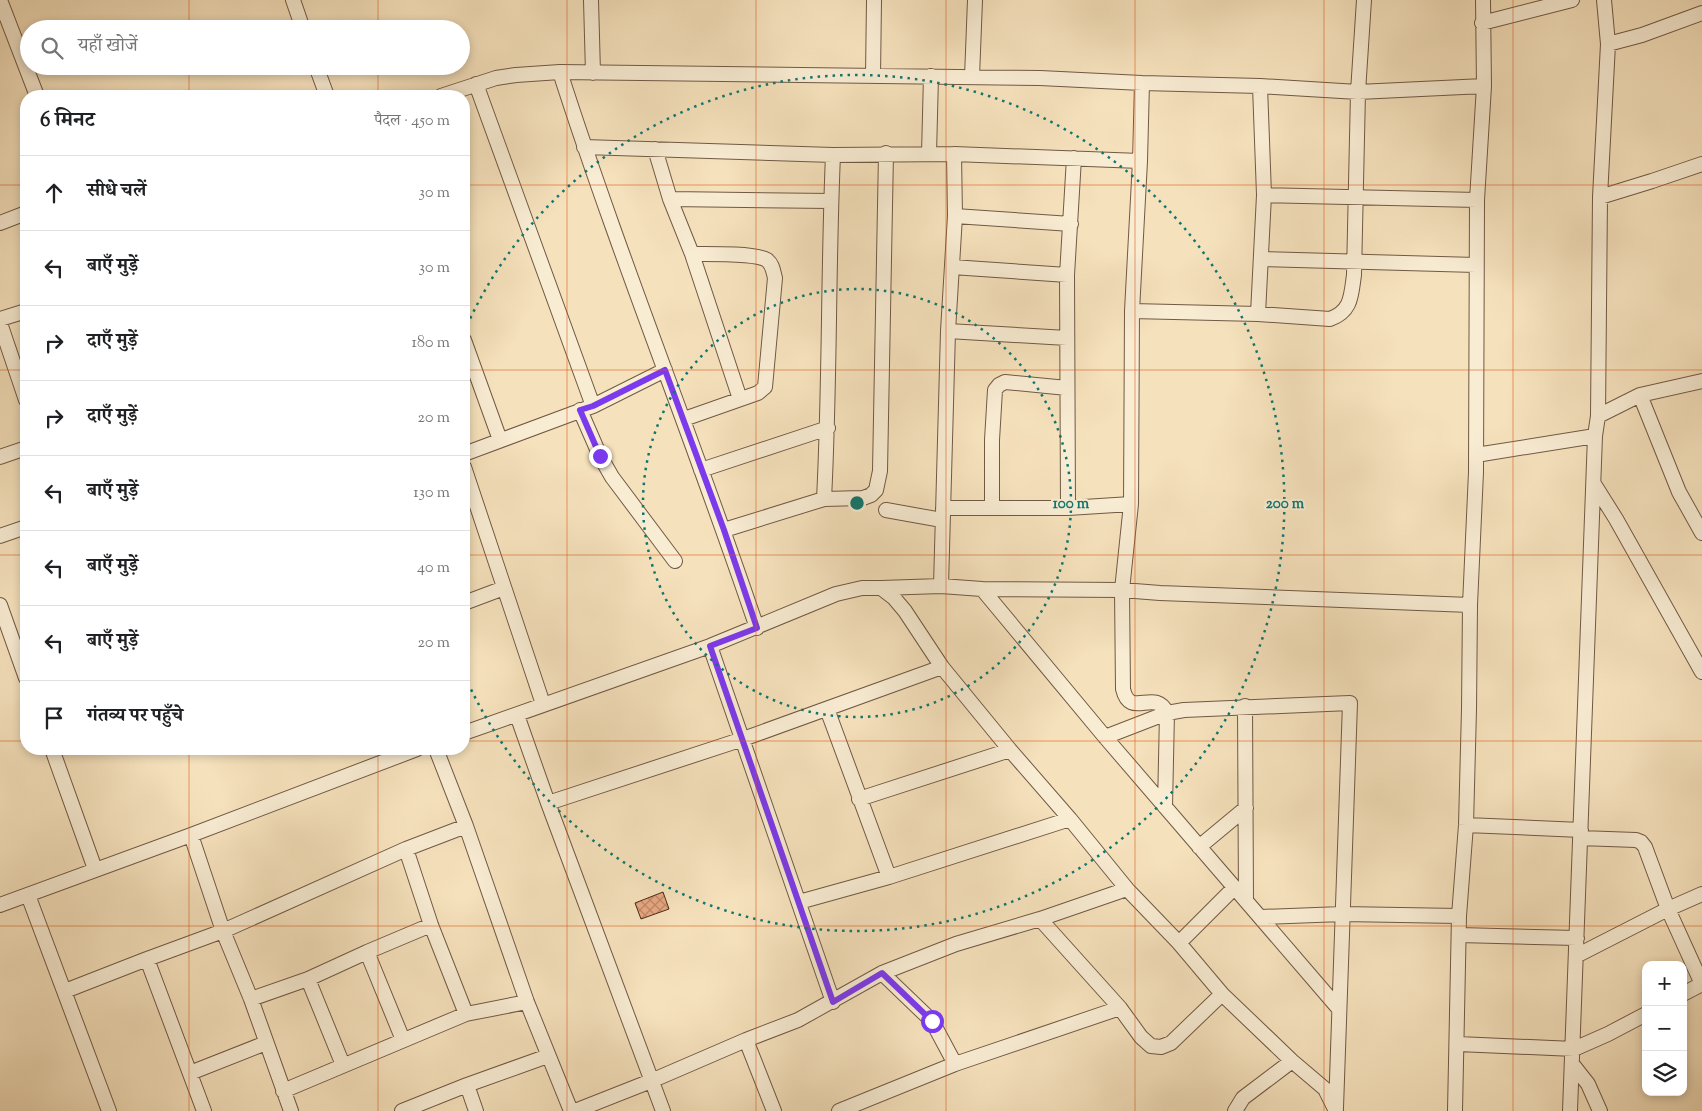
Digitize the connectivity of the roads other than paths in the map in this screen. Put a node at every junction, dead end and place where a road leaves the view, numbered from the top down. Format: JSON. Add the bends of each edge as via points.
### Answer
{"nodes":[{"id":1,"x":0,"y":0,"type":"edge"},
{"id":2,"x":293,"y":0,"type":"edge"},
{"id":3,"x":591,"y":0,"type":"edge"},
{"id":4,"x":874,"y":0,"type":"edge"},
{"id":5,"x":975,"y":0,"type":"edge"},
{"id":6,"x":1364,"y":0,"type":"edge"},
{"id":7,"x":1483,"y":0,"type":"edge"},
{"id":8,"x":1572,"y":0,"type":"edge"},
{"id":9,"x":1604,"y":0,"type":"edge"},
{"id":10,"x":1702,"y":13,"type":"edge"},
{"id":11,"x":300,"y":20,"type":"edge"},
{"id":12,"x":1482,"y":23,"type":"junction"},
{"id":13,"x":1608,"y":44,"type":"junction"},
{"id":14,"x":20,"y":52,"type":"edge"},
{"id":15,"x":560,"y":72,"type":"junction"},
{"id":16,"x":593,"y":73,"type":"junction"},
{"id":17,"x":29,"y":75,"type":"edge"},
{"id":18,"x":319,"y":75,"type":"edge"},
{"id":19,"x":872,"y":76,"type":"junction"},
{"id":20,"x":931,"y":76,"type":"junction"},
{"id":21,"x":972,"y":76,"type":"junction"},
{"id":22,"x":1142,"y":83,"type":"junction"},
{"id":23,"x":476,"y":84,"type":"junction"},
{"id":24,"x":1260,"y":86,"type":"junction"},
{"id":25,"x":1484,"y":86,"type":"junction"},
{"id":26,"x":35,"y":90,"type":"edge"},
{"id":27,"x":325,"y":90,"type":"edge"},
{"id":28,"x":458,"y":90,"type":"edge"},
{"id":29,"x":1358,"y":92,"type":"junction"},
{"id":30,"x":584,"y":147,"type":"junction"},
{"id":31,"x":655,"y":149,"type":"junction"},
{"id":32,"x":832,"y":154,"type":"junction"},
{"id":33,"x":886,"y":154,"type":"junction"},
{"id":34,"x":929,"y":154,"type":"junction"},
{"id":35,"x":954,"y":154,"type":"junction"},
{"id":36,"x":1074,"y":158,"type":"junction"},
{"id":37,"x":1140,"y":161,"type":"junction"},
{"id":38,"x":1702,"y":164,"type":"edge"},
{"id":39,"x":1264,"y":195,"type":"junction"},
{"id":40,"x":1355,"y":197,"type":"junction"},
{"id":41,"x":1600,"y":197,"type":"junction"},
{"id":42,"x":670,"y":199,"type":"junction"},
{"id":43,"x":1477,"y":200,"type":"junction"},
{"id":44,"x":831,"y":201,"type":"junction"},
{"id":45,"x":20,"y":215,"type":"edge"},
{"id":46,"x":955,"y":216,"type":"junction"},
{"id":47,"x":0,"y":223,"type":"edge"},
{"id":48,"x":1071,"y":224,"type":"junction"},
{"id":49,"x":692,"y":254,"type":"junction"},
{"id":50,"x":1261,"y":259,"type":"junction"},
{"id":51,"x":1354,"y":263,"type":"junction"},
{"id":52,"x":1476,"y":265,"type":"junction"},
{"id":53,"x":952,"y":267,"type":"junction"},
{"id":54,"x":1068,"y":275,"type":"junction"},
{"id":55,"x":1132,"y":311,"type":"junction"},
{"id":56,"x":20,"y":313,"type":"edge"},
{"id":57,"x":1258,"y":314,"type":"junction"},
{"id":58,"x":0,"y":321,"type":"edge"},
{"id":59,"x":948,"y":331,"type":"junction"},
{"id":60,"x":1067,"y":338,"type":"junction"},
{"id":61,"x":470,"y":357,"type":"edge"},
{"id":62,"x":665,"y":370,"type":"junction"},
{"id":63,"x":20,"y":378,"type":"edge"},
{"id":64,"x":1702,"y":381,"type":"edge"},
{"id":65,"x":1067,"y":388,"type":"junction"},
{"id":66,"x":1640,"y":395,"type":"junction"},
{"id":67,"x":740,"y":399,"type":"junction"},
{"id":68,"x":587,"y":408,"type":"junction"},
{"id":69,"x":1598,"y":416,"type":"junction"},
{"id":70,"x":684,"y":420,"type":"junction"},
{"id":71,"x":828,"y":428,"type":"junction"},
{"id":72,"x":1595,"y":436,"type":"junction"},
{"id":73,"x":500,"y":440,"type":"junction"},
{"id":74,"x":20,"y":450,"type":"edge"},
{"id":75,"x":470,"y":452,"type":"edge"},
{"id":76,"x":1476,"y":455,"type":"junction"},
{"id":77,"x":0,"y":457,"type":"edge"},
{"id":78,"x":701,"y":470,"type":"junction"},
{"id":79,"x":1594,"y":484,"type":"junction"},
{"id":80,"x":470,"y":485,"type":"edge"},
{"id":81,"x":824,"y":499,"type":"junction"},
{"id":82,"x":1131,"y":504,"type":"junction"},
{"id":83,"x":992,"y":508,"type":"junction"},
{"id":84,"x":1068,"y":508,"type":"junction"},
{"id":85,"x":886,"y":510,"type":"dead end"},
{"id":86,"x":942,"y":514,"type":"junction"},
{"id":87,"x":20,"y":529,"type":"edge"},
{"id":88,"x":724,"y":530,"type":"junction"},
{"id":89,"x":1702,"y":533,"type":"edge"},
{"id":90,"x":0,"y":536,"type":"edge"},
{"id":91,"x":675,"y":561,"type":"dead end"},
{"id":92,"x":940,"y":586,"type":"junction"},
{"id":93,"x":504,"y":588,"type":"junction"},
{"id":94,"x":881,"y":588,"type":"junction"},
{"id":95,"x":982,"y":589,"type":"junction"},
{"id":96,"x":1122,"y":590,"type":"junction"},
{"id":97,"x":470,"y":601,"type":"edge"},
{"id":98,"x":0,"y":605,"type":"edge"},
{"id":99,"x":1470,"y":605,"type":"junction"},
{"id":100,"x":757,"y":628,"type":"junction"},
{"id":101,"x":710,"y":646,"type":"junction"},
{"id":102,"x":20,"y":661,"type":"edge"},
{"id":103,"x":942,"y":667,"type":"junction"},
{"id":104,"x":1702,"y":672,"type":"edge"},
{"id":105,"x":542,"y":704,"type":"junction"},
{"id":106,"x":1245,"y":706,"type":"junction"},
{"id":107,"x":827,"y":709,"type":"junction"},
{"id":108,"x":1167,"y":713,"type":"junction"},
{"id":109,"x":517,"y":715,"type":"junction"},
{"id":110,"x":470,"y":730,"type":"edge"},
{"id":111,"x":1105,"y":738,"type":"junction"},
{"id":112,"x":743,"y":739,"type":"junction"},
{"id":113,"x":1010,"y":750,"type":"junction"},
{"id":114,"x":56,"y":755,"type":"edge"},
{"id":115,"x":401,"y":755,"type":"edge"},
{"id":116,"x":438,"y":755,"type":"edge"},
{"id":117,"x":860,"y":800,"type":"junction"},
{"id":118,"x":548,"y":803,"type":"junction"},
{"id":119,"x":1165,"y":807,"type":"junction"},
{"id":120,"x":1246,"y":808,"type":"junction"},
{"id":121,"x":1070,"y":819,"type":"junction"},
{"id":122,"x":1466,"y":825,"type":"junction"},
{"id":123,"x":466,"y":826,"type":"junction"},
{"id":124,"x":1580,"y":834,"type":"junction"},
{"id":125,"x":191,"y":835,"type":"junction"},
{"id":126,"x":1199,"y":847,"type":"junction"},
{"id":127,"x":406,"y":849,"type":"junction"},
{"id":128,"x":95,"y":869,"type":"junction"},
{"id":129,"x":889,"y":877,"type":"junction"},
{"id":130,"x":1234,"y":888,"type":"junction"},
{"id":131,"x":1127,"y":889,"type":"junction"},
{"id":132,"x":1702,"y":894,"type":"edge"},
{"id":133,"x":28,"y":895,"type":"junction"},
{"id":134,"x":1246,"y":901,"type":"junction"},
{"id":135,"x":799,"y":902,"type":"junction"},
{"id":136,"x":0,"y":905,"type":"edge"},
{"id":137,"x":1668,"y":909,"type":"junction"},
{"id":138,"x":1342,"y":914,"type":"junction"},
{"id":139,"x":1261,"y":916,"type":"junction"},
{"id":140,"x":1460,"y":916,"type":"junction"},
{"id":141,"x":1040,"y":918,"type":"junction"},
{"id":142,"x":431,"y":926,"type":"junction"},
{"id":143,"x":223,"y":930,"type":"junction"},
{"id":144,"x":1460,"y":935,"type":"junction"},
{"id":145,"x":1577,"y":938,"type":"junction"},
{"id":146,"x":1179,"y":942,"type":"junction"},
{"id":147,"x":367,"y":952,"type":"junction"},
{"id":148,"x":1576,"y":956,"type":"junction"},
{"id":149,"x":147,"y":958,"type":"junction"},
{"id":150,"x":882,"y":973,"type":"junction"},
{"id":151,"x":308,"y":979,"type":"junction"},
{"id":152,"x":1702,"y":984,"type":"edge"},
{"id":153,"x":65,"y":991,"type":"junction"},
{"id":154,"x":1687,"y":992,"type":"edge"},
{"id":155,"x":1222,"y":994,"type":"junction"},
{"id":156,"x":251,"y":999,"type":"junction"},
{"id":157,"x":526,"y":1002,"type":"junction"},
{"id":158,"x":833,"y":1002,"type":"junction"},
{"id":159,"x":1120,"y":1008,"type":"junction"},
{"id":160,"x":1339,"y":1009,"type":"junction"},
{"id":161,"x":466,"y":1014,"type":"junction"},
{"id":162,"x":1642,"y":1016,"type":"edge"},
{"id":163,"x":403,"y":1040,"type":"junction"},
{"id":164,"x":746,"y":1040,"type":"junction"},
{"id":165,"x":266,"y":1043,"type":"junction"},
{"id":166,"x":1458,"y":1044,"type":"junction"},
{"id":167,"x":1574,"y":1049,"type":"junction"},
{"id":168,"x":548,"y":1056,"type":"junction"},
{"id":169,"x":1292,"y":1062,"type":"junction"},
{"id":170,"x":955,"y":1064,"type":"junction"},
{"id":171,"x":343,"y":1065,"type":"junction"},
{"id":172,"x":1573,"y":1065,"type":"junction"},
{"id":173,"x":190,"y":1072,"type":"junction"},
{"id":174,"x":652,"y":1081,"type":"junction"},
{"id":175,"x":467,"y":1085,"type":"junction"},
{"id":176,"x":283,"y":1091,"type":"junction"},
{"id":177,"x":1336,"y":1110,"type":"edge"},
{"id":178,"x":109,"y":1111,"type":"edge"},
{"id":179,"x":204,"y":1111,"type":"edge"},
{"id":180,"x":291,"y":1111,"type":"edge"},
{"id":181,"x":402,"y":1111,"type":"edge"},
{"id":182,"x":476,"y":1111,"type":"edge"},
{"id":183,"x":573,"y":1111,"type":"edge"},
{"id":184,"x":663,"y":1111,"type":"edge"},
{"id":185,"x":774,"y":1111,"type":"edge"},
{"id":186,"x":840,"y":1111,"type":"edge"},
{"id":187,"x":1236,"y":1111,"type":"edge"},
{"id":188,"x":1456,"y":1111,"type":"edge"},
{"id":189,"x":1570,"y":1111,"type":"edge"},
{"id":190,"x":1600,"y":1111,"type":"edge"}],
"edges":[{"from":1,"to":14,"type":"street"},
{"from":2,"to":11,"type":"street"},
{"from":3,"to":16,"type":"street"},
{"from":4,"to":19,"type":"street"},
{"from":5,"to":21,"type":"street"},
{"from":6,"to":29,"type":"street"},
{"from":7,"to":12,"type":"street"},
{"from":8,"to":12,"type":"street"},
{"from":9,"to":13,"type":"street"},
{"from":10,"to":13,"type":"street"},
{"from":12,"to":25,"type":"street"},
{"from":13,"to":41,"type":"street"},
{"from":15,"to":16,"type":"street"},
{"from":15,"to":23,"type":"street","via":[[516,75]]},
{"from":15,"to":30,"type":"street"},
{"from":16,"to":19,"type":"street"},
{"from":17,"to":26,"type":"street"},
{"from":18,"to":27,"type":"street"},
{"from":19,"to":20,"type":"street"},
{"from":20,"to":21,"type":"street"},
{"from":20,"to":34,"type":"street"},
{"from":21,"to":22,"type":"street"},
{"from":22,"to":24,"type":"street"},
{"from":22,"to":37,"type":"street"},
{"from":23,"to":28,"type":"street"},
{"from":23,"to":68,"type":"street"},
{"from":24,"to":29,"type":"street"},
{"from":24,"to":39,"type":"street"},
{"from":25,"to":29,"type":"street"},
{"from":25,"to":43,"type":"street"},
{"from":29,"to":40,"type":"street"},
{"from":30,"to":31,"type":"street"},
{"from":30,"to":62,"type":"street"},
{"from":31,"to":32,"type":"street"},
{"from":31,"to":42,"type":"street"},
{"from":32,"to":33,"type":"street"},
{"from":32,"to":44,"type":"street"},
{"from":33,"to":34,"type":"street"},
{"from":33,"to":81,"type":"street","via":[[880,471],[876,490],[871,495]]},
{"from":34,"to":35,"type":"street"},
{"from":35,"to":36,"type":"street"},
{"from":35,"to":46,"type":"street"},
{"from":36,"to":37,"type":"street"},
{"from":36,"to":48,"type":"street"},
{"from":37,"to":55,"type":"street"},
{"from":38,"to":41,"type":"street"},
{"from":39,"to":40,"type":"street"},
{"from":39,"to":50,"type":"street"},
{"from":40,"to":43,"type":"street"},
{"from":40,"to":51,"type":"street"},
{"from":41,"to":69,"type":"street"},
{"from":42,"to":44,"type":"street"},
{"from":42,"to":49,"type":"street"},
{"from":43,"to":52,"type":"street"},
{"from":44,"to":71,"type":"street"},
{"from":45,"to":47,"type":"street"},
{"from":46,"to":48,"type":"street"},
{"from":46,"to":53,"type":"street"},
{"from":48,"to":54,"type":"street"},
{"from":49,"to":67,"type":"street"},
{"from":49,"to":67,"type":"street","via":[[753,257],[766,259],[772,265],[775,278],[765,387],[758,394]]},
{"from":50,"to":51,"type":"street"},
{"from":50,"to":57,"type":"street"},
{"from":51,"to":52,"type":"street"},
{"from":51,"to":57,"type":"street","via":[[1351,292],[1341,315],[1330,319]]},
{"from":52,"to":76,"type":"street"},
{"from":53,"to":54,"type":"street"},
{"from":53,"to":59,"type":"street"},
{"from":54,"to":60,"type":"street"},
{"from":55,"to":57,"type":"street"},
{"from":55,"to":82,"type":"street"},
{"from":56,"to":58,"type":"street"},
{"from":58,"to":63,"type":"street"},
{"from":59,"to":60,"type":"street"},
{"from":59,"to":86,"type":"street"},
{"from":60,"to":65,"type":"street"},
{"from":61,"to":73,"type":"street"},
{"from":62,"to":68,"type":"street"},
{"from":62,"to":70,"type":"street"},
{"from":64,"to":66,"type":"street"},
{"from":65,"to":83,"type":"street","via":[[1005,382],[999,385],[992,440]]},
{"from":65,"to":84,"type":"street"},
{"from":66,"to":69,"type":"street"},
{"from":66,"to":89,"type":"street","via":[[1678,492]]},
{"from":67,"to":70,"type":"street"},
{"from":68,"to":73,"type":"street"},
{"from":68,"to":91,"type":"street","via":[[600,456],[612,477]]},
{"from":69,"to":72,"type":"street"},
{"from":70,"to":78,"type":"street"},
{"from":71,"to":78,"type":"street"},
{"from":71,"to":81,"type":"street"},
{"from":72,"to":76,"type":"street"},
{"from":72,"to":79,"type":"street"},
{"from":73,"to":75,"type":"street"},
{"from":74,"to":77,"type":"street"},
{"from":76,"to":99,"type":"street"},
{"from":78,"to":88,"type":"street"},
{"from":79,"to":104,"type":"street"},
{"from":79,"to":124,"type":"street"},
{"from":80,"to":93,"type":"street"},
{"from":81,"to":88,"type":"street"},
{"from":82,"to":84,"type":"street"},
{"from":82,"to":96,"type":"street"},
{"from":83,"to":84,"type":"street"},
{"from":83,"to":86,"type":"street"},
{"from":85,"to":86,"type":"street"},
{"from":86,"to":92,"type":"street"},
{"from":87,"to":90,"type":"street"},
{"from":88,"to":100,"type":"street"},
{"from":92,"to":94,"type":"street"},
{"from":92,"to":95,"type":"street"},
{"from":93,"to":97,"type":"street"},
{"from":93,"to":105,"type":"street"},
{"from":94,"to":100,"type":"street","via":[[862,588],[836,594]]},
{"from":94,"to":103,"type":"street","via":[[905,611]]},
{"from":95,"to":96,"type":"street"},
{"from":95,"to":111,"type":"street"},
{"from":96,"to":99,"type":"street"},
{"from":96,"to":108,"type":"street","via":[[1125,698],[1135,704],[1158,703]]},
{"from":98,"to":102,"type":"street"},
{"from":99,"to":122,"type":"street"},
{"from":100,"to":101,"type":"street"},
{"from":101,"to":105,"type":"street"},
{"from":101,"to":112,"type":"street"},
{"from":103,"to":107,"type":"street"},
{"from":103,"to":113,"type":"street"},
{"from":105,"to":109,"type":"street"},
{"from":106,"to":108,"type":"street"},
{"from":106,"to":120,"type":"street"},
{"from":106,"to":138,"type":"street","via":[[1350,703]]},
{"from":107,"to":112,"type":"street"},
{"from":107,"to":117,"type":"street"},
{"from":108,"to":111,"type":"street"},
{"from":108,"to":119,"type":"street"},
{"from":109,"to":110,"type":"street"},
{"from":109,"to":118,"type":"street"},
{"from":111,"to":119,"type":"street"},
{"from":112,"to":118,"type":"street"},
{"from":112,"to":135,"type":"street"},
{"from":113,"to":117,"type":"street"},
{"from":113,"to":121,"type":"street"},
{"from":114,"to":128,"type":"street"},
{"from":115,"to":125,"type":"street"},
{"from":116,"to":123,"type":"street"},
{"from":117,"to":129,"type":"street"},
{"from":118,"to":174,"type":"street"},
{"from":119,"to":126,"type":"street"},
{"from":120,"to":126,"type":"street"},
{"from":120,"to":134,"type":"street"},
{"from":121,"to":129,"type":"street"},
{"from":121,"to":131,"type":"street"},
{"from":122,"to":124,"type":"street"},
{"from":122,"to":140,"type":"street"},
{"from":123,"to":127,"type":"street"},
{"from":123,"to":157,"type":"street"},
{"from":124,"to":137,"type":"street","via":[[1640,842],[1648,854]]},
{"from":124,"to":145,"type":"street"},
{"from":125,"to":128,"type":"street"},
{"from":125,"to":143,"type":"street"},
{"from":126,"to":130,"type":"street"},
{"from":127,"to":142,"type":"street"},
{"from":127,"to":143,"type":"street"},
{"from":128,"to":133,"type":"street"},
{"from":129,"to":135,"type":"street"},
{"from":130,"to":134,"type":"street"},
{"from":130,"to":146,"type":"street"},
{"from":131,"to":141,"type":"street"},
{"from":131,"to":146,"type":"street"},
{"from":132,"to":137,"type":"street"},
{"from":133,"to":136,"type":"street"},
{"from":133,"to":153,"type":"street"},
{"from":134,"to":139,"type":"street"},
{"from":135,"to":158,"type":"street"},
{"from":137,"to":148,"type":"street"},
{"from":137,"to":152,"type":"street"},
{"from":138,"to":139,"type":"street"},
{"from":138,"to":140,"type":"street"},
{"from":138,"to":160,"type":"street"},
{"from":139,"to":160,"type":"street"},
{"from":140,"to":144,"type":"street"},
{"from":141,"to":150,"type":"street","via":[[956,944]]},
{"from":141,"to":159,"type":"street"},
{"from":142,"to":147,"type":"street"},
{"from":142,"to":161,"type":"street"},
{"from":143,"to":149,"type":"street"},
{"from":143,"to":156,"type":"street"},
{"from":144,"to":145,"type":"street"},
{"from":144,"to":166,"type":"street"},
{"from":145,"to":148,"type":"street"},
{"from":146,"to":155,"type":"street"},
{"from":147,"to":151,"type":"street"},
{"from":147,"to":163,"type":"street"},
{"from":148,"to":167,"type":"street"},
{"from":149,"to":153,"type":"street"},
{"from":149,"to":173,"type":"street"},
{"from":150,"to":158,"type":"street"},
{"from":150,"to":170,"type":"street","via":[[932,1021]]},
{"from":151,"to":156,"type":"street"},
{"from":151,"to":171,"type":"street"},
{"from":152,"to":154,"type":"street"},
{"from":153,"to":178,"type":"street"},
{"from":155,"to":159,"type":"street","via":[[1171,1044],[1161,1047],[1151,1046],[1141,1037]]},
{"from":155,"to":169,"type":"street"},
{"from":156,"to":165,"type":"street"},
{"from":157,"to":161,"type":"street"},
{"from":157,"to":168,"type":"street"},
{"from":158,"to":164,"type":"street"},
{"from":159,"to":170,"type":"street"},
{"from":160,"to":177,"type":"street"},
{"from":161,"to":163,"type":"street"},
{"from":162,"to":167,"type":"street"},
{"from":163,"to":171,"type":"street"},
{"from":164,"to":174,"type":"street"},
{"from":164,"to":185,"type":"street"},
{"from":165,"to":173,"type":"street"},
{"from":165,"to":176,"type":"street"},
{"from":166,"to":167,"type":"street"},
{"from":166,"to":188,"type":"street"},
{"from":167,"to":172,"type":"street"},
{"from":168,"to":175,"type":"street"},
{"from":168,"to":183,"type":"street"},
{"from":169,"to":177,"type":"street","via":[[1325,1089]]},
{"from":169,"to":187,"type":"street","via":[[1243,1098]]},
{"from":170,"to":186,"type":"street"},
{"from":171,"to":176,"type":"street"},
{"from":172,"to":189,"type":"street"},
{"from":172,"to":190,"type":"street","via":[[1588,1084]]},
{"from":173,"to":179,"type":"street"},
{"from":174,"to":183,"type":"street"},
{"from":174,"to":184,"type":"street"},
{"from":175,"to":181,"type":"street"},
{"from":175,"to":182,"type":"street"},
{"from":176,"to":180,"type":"street"}]}
